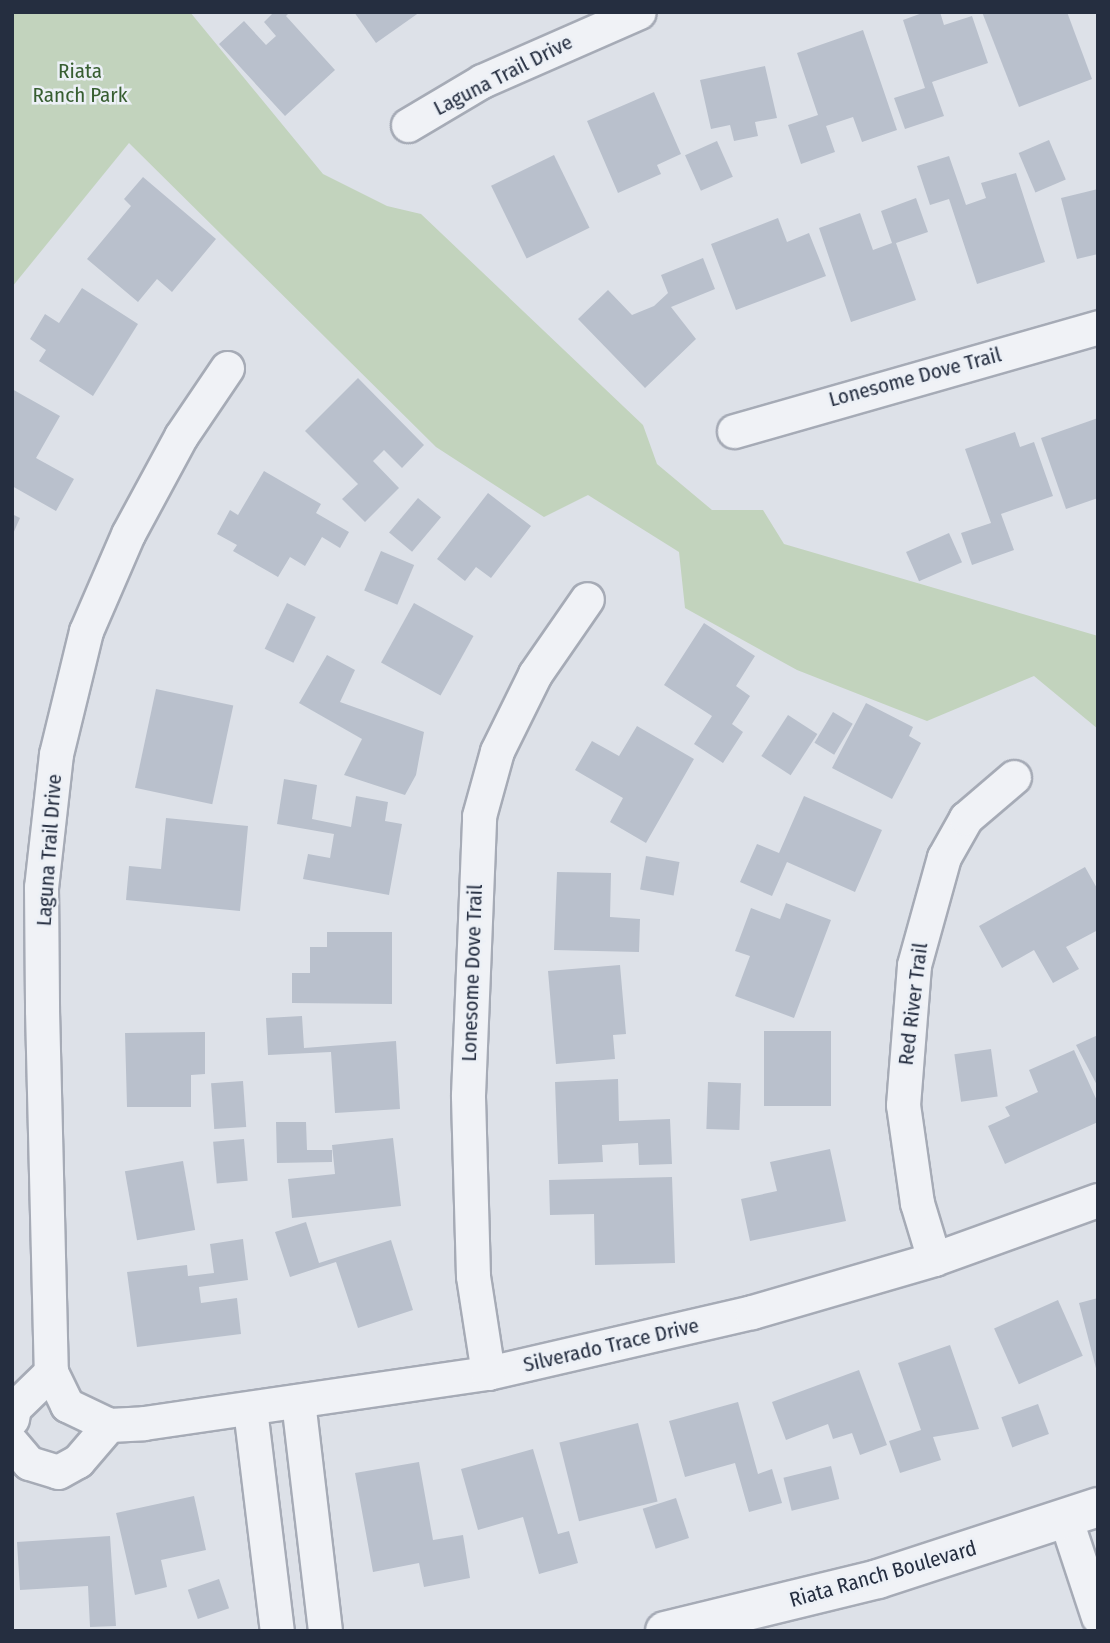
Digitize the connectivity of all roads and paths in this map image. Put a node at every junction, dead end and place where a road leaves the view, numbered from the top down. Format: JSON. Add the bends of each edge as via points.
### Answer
{"nodes":[{"id":1,"x":639,"y":12,"type":"edge"},
{"id":2,"x":408,"y":125,"type":"dead end"},
{"id":3,"x":1098,"y":327,"type":"edge"},
{"id":4,"x":228,"y":368,"type":"dead end"},
{"id":5,"x":734,"y":431,"type":"dead end"},
{"id":6,"x":587,"y":599,"type":"dead end"},
{"id":7,"x":1014,"y":777,"type":"dead end"},
{"id":8,"x":1098,"y":1200,"type":"edge"},
{"id":9,"x":934,"y":1259,"type":"junction"},
{"id":10,"x":51,"y":1372,"type":"junction"},
{"id":11,"x":488,"y":1373,"type":"junction"},
{"id":12,"x":298,"y":1401,"type":"junction"},
{"id":13,"x":250,"y":1409,"type":"junction"},
{"id":14,"x":12,"y":1419,"type":"edge"},
{"id":15,"x":109,"y":1425,"type":"junction"},
{"id":16,"x":21,"y":1453,"type":"edge"},
{"id":17,"x":1082,"y":1514,"type":"edge"},
{"id":18,"x":312,"y":1527,"type":"junction"},
{"id":19,"x":265,"y":1533,"type":"junction"},
{"id":20,"x":1098,"y":1616,"type":"edge"},
{"id":21,"x":277,"y":1631,"type":"edge"},
{"id":22,"x":325,"y":1631,"type":"edge"},
{"id":23,"x":665,"y":1631,"type":"edge"}],
"edges":[{"from":1,"to":2,"type":"street","name":"Laguna Trail Drive","via":[[482,81]]},
{"from":3,"to":5,"type":"street","name":"Lonesome Dove Trail"},
{"from":4,"to":10,"type":"street","name":"Laguna Trail Drive","via":[[181,436],[128,534],[86,631],[56,754],[41,887]]},
{"from":6,"to":11,"type":"street","name":"Lonesome Dove Trail","via":[[535,674],[497,751],[479,816],[468,1095],[473,1276]]},
{"from":7,"to":9,"type":"street","name":"Red River Trail","via":[[966,818],[944,857],[914,965],[903,1105],[917,1203]]},
{"from":8,"to":9,"type":"street","name":"Silverado Trace Drive"},
{"from":9,"to":11,"type":"street","name":"Silverado Trace Drive","via":[[752,1312]]},
{"from":10,"to":14,"type":"street","via":[[14,1408]]},
{"from":10,"to":15,"type":"street","name":"Laguna Trail Drive","via":[[67,1405]]},
{"from":11,"to":12,"type":"street","name":"Silverado Trace Drive"},
{"from":12,"to":13,"type":"street","name":"Silverado Trace Drive"},
{"from":12,"to":18,"type":"street"},
{"from":13,"to":15,"type":"street","name":"Silverado Trace Drive"},
{"from":13,"to":19,"type":"street"},
{"from":15,"to":16,"type":"street","via":[[79,1461],[58,1472]]},
{"from":17,"to":20,"type":"street"},
{"from":17,"to":23,"type":"street","name":"Riata Ranch Boulevard","via":[[878,1579]]},
{"from":18,"to":19,"type":"street"},
{"from":18,"to":22,"type":"street"},
{"from":19,"to":21,"type":"street"}]}
